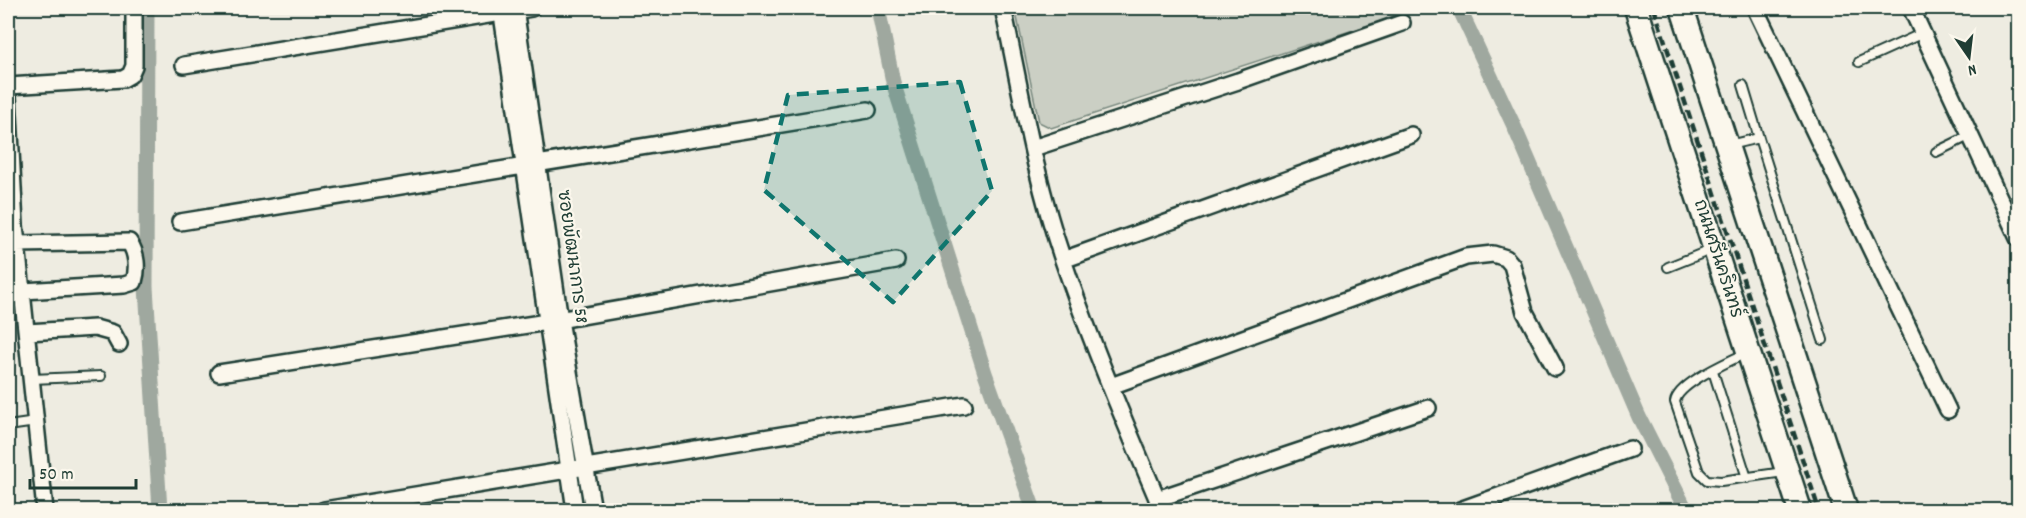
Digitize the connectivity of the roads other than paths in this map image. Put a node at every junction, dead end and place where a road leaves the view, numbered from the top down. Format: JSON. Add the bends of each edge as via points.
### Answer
{"nodes":[{"id":1,"x":134,"y":8,"type":"edge"},
{"id":2,"x":532,"y":8,"type":"edge"},
{"id":3,"x":1003,"y":8,"type":"edge"},
{"id":4,"x":1636,"y":8,"type":"edge"},
{"id":5,"x":1682,"y":8,"type":"edge"},
{"id":6,"x":1755,"y":8,"type":"edge"},
{"id":7,"x":1911,"y":8,"type":"edge"},
{"id":8,"x":508,"y":9,"type":"edge"},
{"id":9,"x":1402,"y":23,"type":"dead end"},
{"id":10,"x":1923,"y":33,"type":"junction"},
{"id":11,"x":1859,"y":62,"type":"dead end"},
{"id":12,"x":184,"y":65,"type":"dead end"},
{"id":13,"x":1743,"y":85,"type":"dead end"},
{"id":14,"x":8,"y":86,"type":"edge"},
{"id":15,"x":8,"y":95,"type":"edge"},
{"id":16,"x":8,"y":102,"type":"edge"},
{"id":17,"x":868,"y":110,"type":"dead end"},
{"id":18,"x":1411,"y":135,"type":"dead end"},
{"id":19,"x":1971,"y":135,"type":"junction"},
{"id":20,"x":1759,"y":138,"type":"junction"},
{"id":21,"x":1727,"y":145,"type":"junction"},
{"id":22,"x":1033,"y":148,"type":"junction"},
{"id":23,"x":1936,"y":152,"type":"dead end"},
{"id":24,"x":531,"y":164,"type":"junction"},
{"id":25,"x":180,"y":222,"type":"dead end"},
{"id":26,"x":11,"y":227,"type":"edge"},
{"id":27,"x":2019,"y":238,"type":"edge"},
{"id":28,"x":17,"y":244,"type":"junction"},
{"id":29,"x":1714,"y":248,"type":"junction"},
{"id":30,"x":1063,"y":260,"type":"junction"},
{"id":31,"x":896,"y":261,"type":"dead end"},
{"id":32,"x":1668,"y":267,"type":"dead end"},
{"id":33,"x":23,"y":291,"type":"junction"},
{"id":34,"x":554,"y":321,"type":"junction"},
{"id":35,"x":27,"y":332,"type":"junction"},
{"id":36,"x":1822,"y":340,"type":"dead end"},
{"id":37,"x":119,"y":344,"type":"dead end"},
{"id":38,"x":1747,"y":352,"type":"junction"},
{"id":39,"x":1555,"y":368,"type":"dead end"},
{"id":40,"x":1713,"y":370,"type":"junction"},
{"id":41,"x":219,"y":373,"type":"dead end"},
{"id":42,"x":101,"y":376,"type":"dead end"},
{"id":43,"x":32,"y":379,"type":"junction"},
{"id":44,"x":1111,"y":386,"type":"junction"},
{"id":45,"x":964,"y":405,"type":"dead end"},
{"id":46,"x":1428,"y":408,"type":"dead end"},
{"id":47,"x":1948,"y":410,"type":"dead end"},
{"id":48,"x":36,"y":422,"type":"junction"},
{"id":49,"x":8,"y":426,"type":"edge"},
{"id":50,"x":1630,"y":449,"type":"dead end"},
{"id":51,"x":587,"y":469,"type":"junction"},
{"id":52,"x":569,"y":472,"type":"junction"},
{"id":53,"x":1787,"y":472,"type":"junction"},
{"id":54,"x":1748,"y":478,"type":"junction"},
{"id":55,"x":1160,"y":505,"type":"edge"},
{"id":56,"x":45,"y":510,"type":"edge"},
{"id":57,"x":324,"y":510,"type":"edge"},
{"id":58,"x":575,"y":510,"type":"edge"},
{"id":59,"x":593,"y":510,"type":"edge"},
{"id":60,"x":1460,"y":510,"type":"edge"},
{"id":61,"x":1800,"y":510,"type":"edge"},
{"id":62,"x":1846,"y":510,"type":"edge"}],
"edges":[{"from":1,"to":14,"type":"street","via":[[134,66],[130,75],[123,79]]},
{"from":2,"to":8,"type":"street"},
{"from":3,"to":22,"type":"street"},
{"from":4,"to":29,"type":"main road","name":"ถนนศรีนครินทร์"},
{"from":5,"to":21,"type":"main road"},
{"from":6,"to":47,"type":"street"},
{"from":7,"to":10,"type":"street"},
{"from":8,"to":12,"type":"street"},
{"from":8,"to":24,"type":"street","name":"ซอยพัฒนาการ 58"},
{"from":9,"to":22,"type":"street"},
{"from":10,"to":11,"type":"lane"},
{"from":10,"to":19,"type":"street"},
{"from":13,"to":20,"type":"lane"},
{"from":15,"to":16,"type":"street"},
{"from":16,"to":26,"type":"street"},
{"from":17,"to":24,"type":"street"},
{"from":18,"to":30,"type":"street"},
{"from":19,"to":23,"type":"lane"},
{"from":19,"to":27,"type":"street"},
{"from":20,"to":21,"type":"lane"},
{"from":20,"to":36,"type":"lane"},
{"from":21,"to":62,"type":"main road"},
{"from":22,"to":30,"type":"street"},
{"from":24,"to":25,"type":"street"},
{"from":24,"to":34,"type":"street","name":"ซอยพัฒนาการ 58"},
{"from":26,"to":28,"type":"street"},
{"from":28,"to":33,"type":"street"},
{"from":28,"to":33,"type":"street","via":[[129,242],[134,249],[134,282]]},
{"from":29,"to":32,"type":"lane"},
{"from":29,"to":38,"type":"main road","name":"ถนนศรีนครินทร์"},
{"from":30,"to":44,"type":"street"},
{"from":31,"to":34,"type":"street"},
{"from":33,"to":35,"type":"street"},
{"from":34,"to":41,"type":"street"},
{"from":34,"to":51,"type":"street","name":"ซอยพัฒนาการ 58"},
{"from":34,"to":52,"type":"street","name":"ซอยพัฒนาการ 58"},
{"from":35,"to":37,"type":"street","via":[[95,328],[113,333]]},
{"from":35,"to":43,"type":"street"},
{"from":38,"to":40,"type":"lane"},
{"from":38,"to":53,"type":"main road","name":"ถนนศรีนครินทร์"},
{"from":39,"to":44,"type":"street","via":[[1525,312],[1512,265],[1506,258],[1493,254],[1466,257]]},
{"from":40,"to":54,"type":"lane"},
{"from":40,"to":54,"type":"lane","via":[[1684,387],[1675,402],[1699,472],[1707,480]]},
{"from":42,"to":43,"type":"lane"},
{"from":43,"to":48,"type":"street"},
{"from":44,"to":55,"type":"street"},
{"from":45,"to":51,"type":"street"},
{"from":46,"to":55,"type":"street"},
{"from":48,"to":49,"type":"lane"},
{"from":48,"to":56,"type":"street"},
{"from":50,"to":60,"type":"street"},
{"from":51,"to":52,"type":"street"},
{"from":51,"to":59,"type":"street","name":"ซอยพัฒนาการ 58"},
{"from":52,"to":57,"type":"street"},
{"from":52,"to":58,"type":"street","name":"ซอยพัฒนาการ 58"},
{"from":53,"to":54,"type":"lane"},
{"from":53,"to":61,"type":"main road","name":"ถนนศรีนครินทร์"}]}
